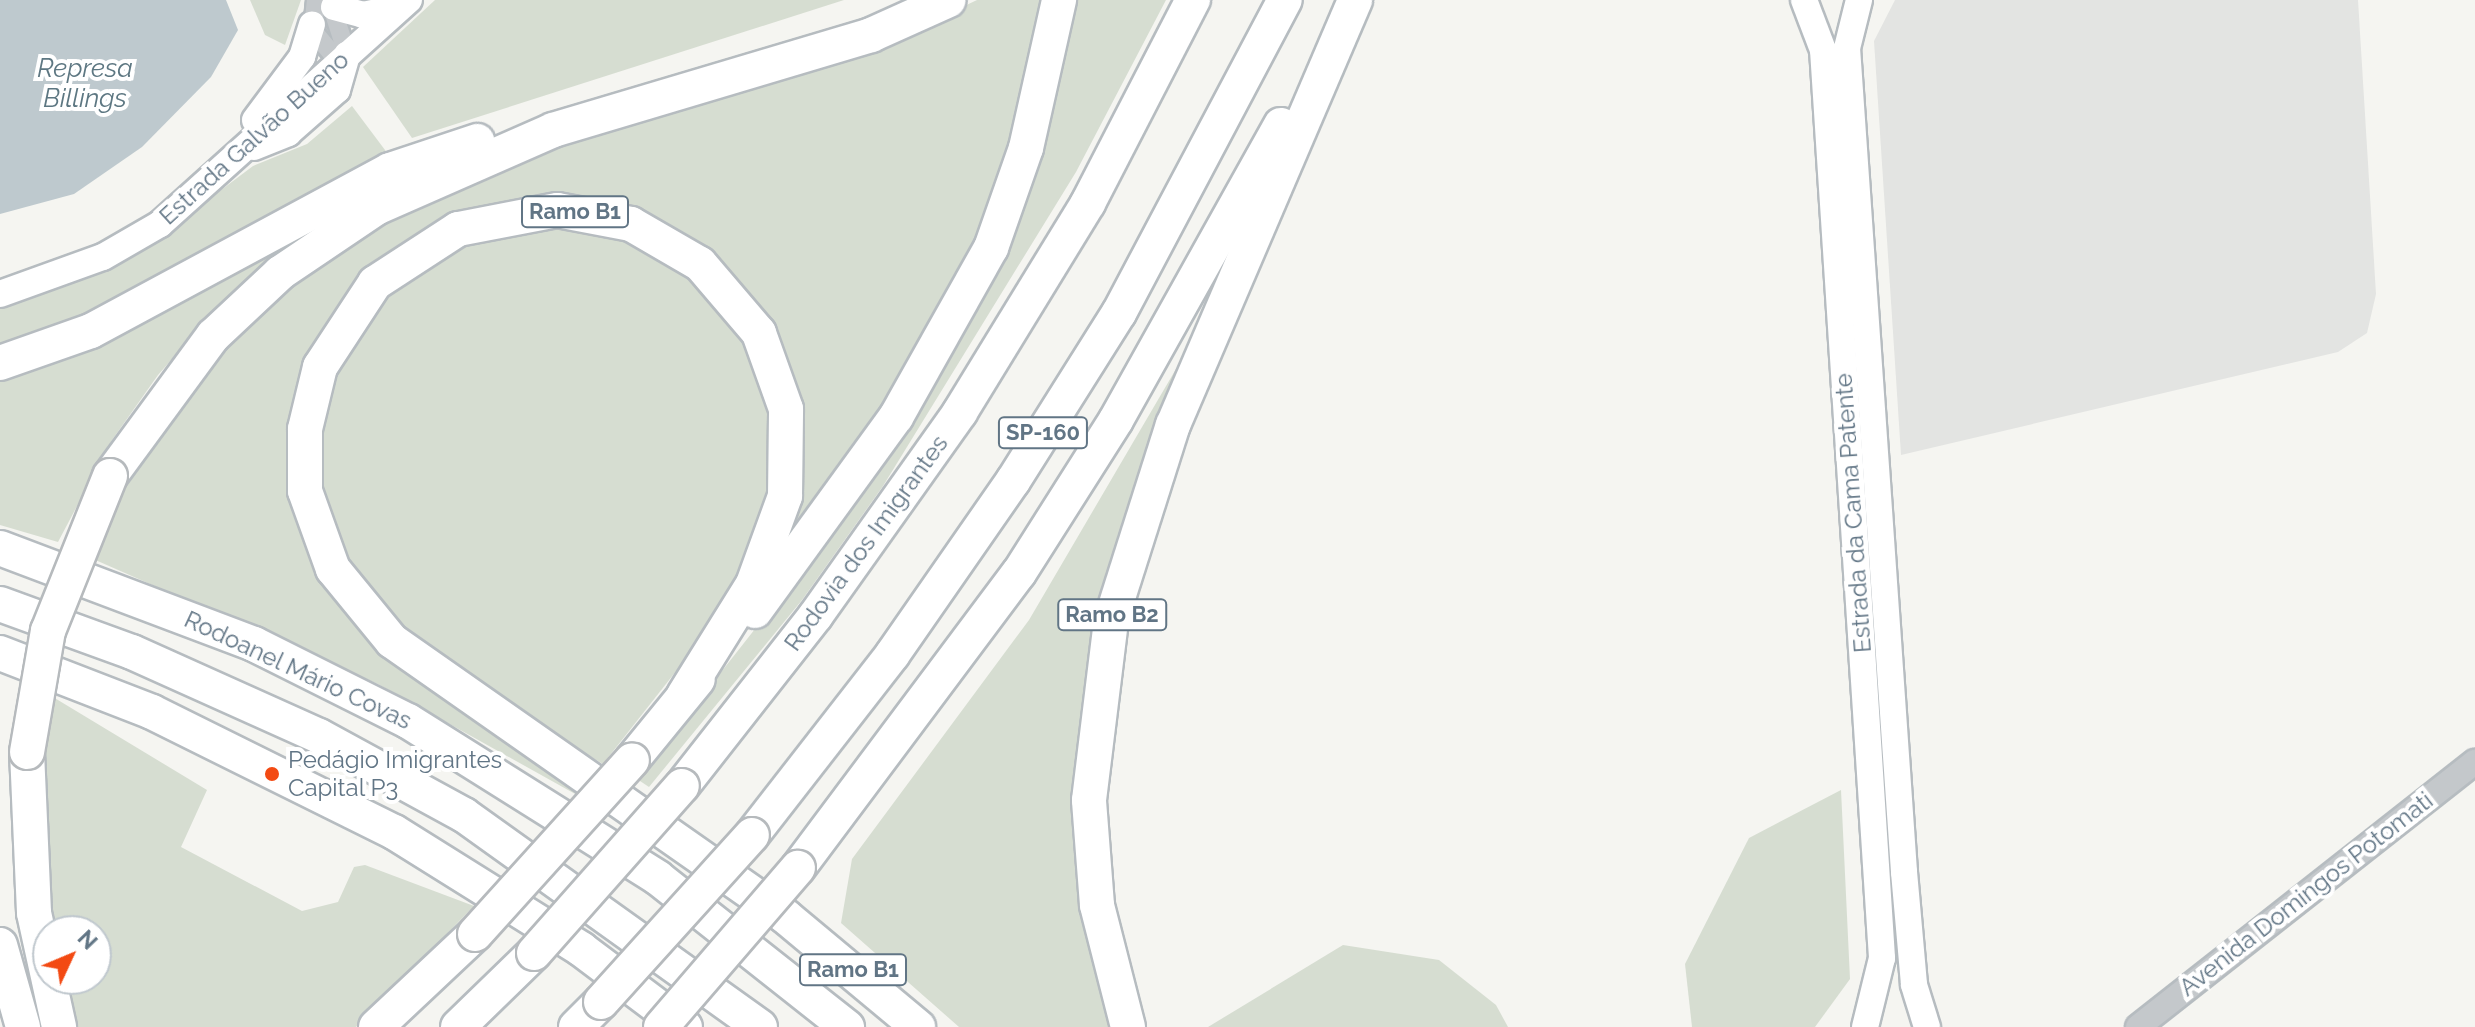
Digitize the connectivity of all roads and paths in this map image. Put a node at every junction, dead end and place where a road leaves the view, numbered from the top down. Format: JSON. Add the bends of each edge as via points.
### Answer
{"nodes":[{"id":1,"x":949,"y":0,"type":"edge"},
{"id":2,"x":1059,"y":0,"type":"edge"},
{"id":3,"x":1193,"y":0,"type":"edge"},
{"id":4,"x":1285,"y":0,"type":"edge"},
{"id":5,"x":1349,"y":0,"type":"edge"},
{"id":6,"x":1355,"y":0,"type":"edge"},
{"id":7,"x":1804,"y":0,"type":"edge"},
{"id":8,"x":1859,"y":0,"type":"edge"},
{"id":9,"x":405,"y":4,"type":"edge"},
{"id":10,"x":323,"y":8,"type":"edge"},
{"id":11,"x":343,"y":58,"type":"junction"},
{"id":12,"x":553,"y":130,"type":"junction"},
{"id":13,"x":243,"y":149,"type":"junction"},
{"id":14,"x":0,"y":294,"type":"edge"},
{"id":15,"x":0,"y":363,"type":"edge"},
{"id":16,"x":0,"y":548,"type":"edge"},
{"id":17,"x":0,"y":604,"type":"edge"},
{"id":18,"x":0,"y":653,"type":"edge"},
{"id":19,"x":684,"y":695,"type":"junction"},
{"id":20,"x":2475,"y":762,"type":"edge"},
{"id":21,"x":0,"y":945,"type":"edge"},
{"id":22,"x":23,"y":1027,"type":"edge"},
{"id":23,"x":59,"y":1027,"type":"edge"},
{"id":24,"x":376,"y":1027,"type":"edge"},
{"id":25,"x":458,"y":1027,"type":"edge"},
{"id":26,"x":576,"y":1027,"type":"edge"},
{"id":27,"x":661,"y":1027,"type":"edge"},
{"id":28,"x":685,"y":1027,"type":"edge"},
{"id":29,"x":760,"y":1027,"type":"edge"},
{"id":30,"x":847,"y":1027,"type":"edge"},
{"id":31,"x":918,"y":1027,"type":"edge"},
{"id":32,"x":1128,"y":1027,"type":"edge"},
{"id":33,"x":1865,"y":1027,"type":"edge"},
{"id":34,"x":1927,"y":1027,"type":"edge"},
{"id":35,"x":2138,"y":1027,"type":"edge"}],
"edges":[{"from":1,"to":12,"type":"highway","via":[[857,40]]},
{"from":2,"to":19,"type":"highway","via":[[1009,206],[971,290],[841,498]]},
{"from":3,"to":25,"type":"highway","name":"Rodovia dos Imigrantes","number":"SP-160","bridge":true,"via":[[1088,203],[960,412],[816,615],[682,786],[534,953]]},
{"from":4,"to":26,"type":"highway","number":"SP-160","bridge":true,"via":[[1119,313],[1013,481],[892,655],[752,835]]},
{"from":5,"to":27,"type":"highway","bridge":true,"via":[[1116,420],[948,674],[798,868]]},
{"from":6,"to":32,"type":"highway","number":"Ramo B2","via":[[1173,425],[1111,620],[1089,800],[1097,905]]},
{"from":7,"to":33,"type":"main road","name":"Estrada da Cama Patente","via":[[1823,50],[1879,910],[1881,980]]},
{"from":8,"to":34,"type":"main road","name":"Estrada da Cama Patente","via":[[1847,48],[1904,872],[1914,985]]},
{"from":9,"to":10,"type":"main road","via":[[363,15]]},
{"from":9,"to":11,"type":"main road","name":"Estrada Galvão Bueno"},
{"from":10,"to":11,"type":"street"},
{"from":10,"to":11,"type":"street"},
{"from":10,"to":13,"type":"main road","via":[[302,57]]},
{"from":11,"to":13,"type":"main road","via":[[337,90],[288,133]]},
{"from":12,"to":15,"type":"highway","via":[[500,135],[390,170],[91,331]]},
{"from":12,"to":23,"type":"highway","bridge":true,"via":[[378,207],[280,273],[213,336],[110,476],[48,631],[27,752],[34,913]]},
{"from":13,"to":14,"type":"main road","name":"Estrada Galvão Bueno","via":[[133,241]]},
{"from":16,"to":30,"type":"highway","name":"Rodoanel Mário Covas","via":[[254,644],[408,721],[658,878]]},
{"from":17,"to":29,"type":"highway","via":[[132,652],[319,736],[464,815]]},
{"from":18,"to":28,"type":"highway","via":[[139,706],[394,832],[581,949]]},
{"from":19,"to":24,"type":"highway","bridge":true,"via":[[475,934]]},
{"from":19,"to":31,"type":"highway","number":"Ramo B1","via":[[753,584],[785,496],[786,409],[759,333],[700,264],[631,224],[557,210],[458,229],[375,283],[320,367],[305,429],[305,480],[333,569],[392,641],[786,917]]},
{"from":20,"to":35,"type":"street","name":"Avenida Domingos Potomati"},
{"from":21,"to":22,"type":"highway"}]}
